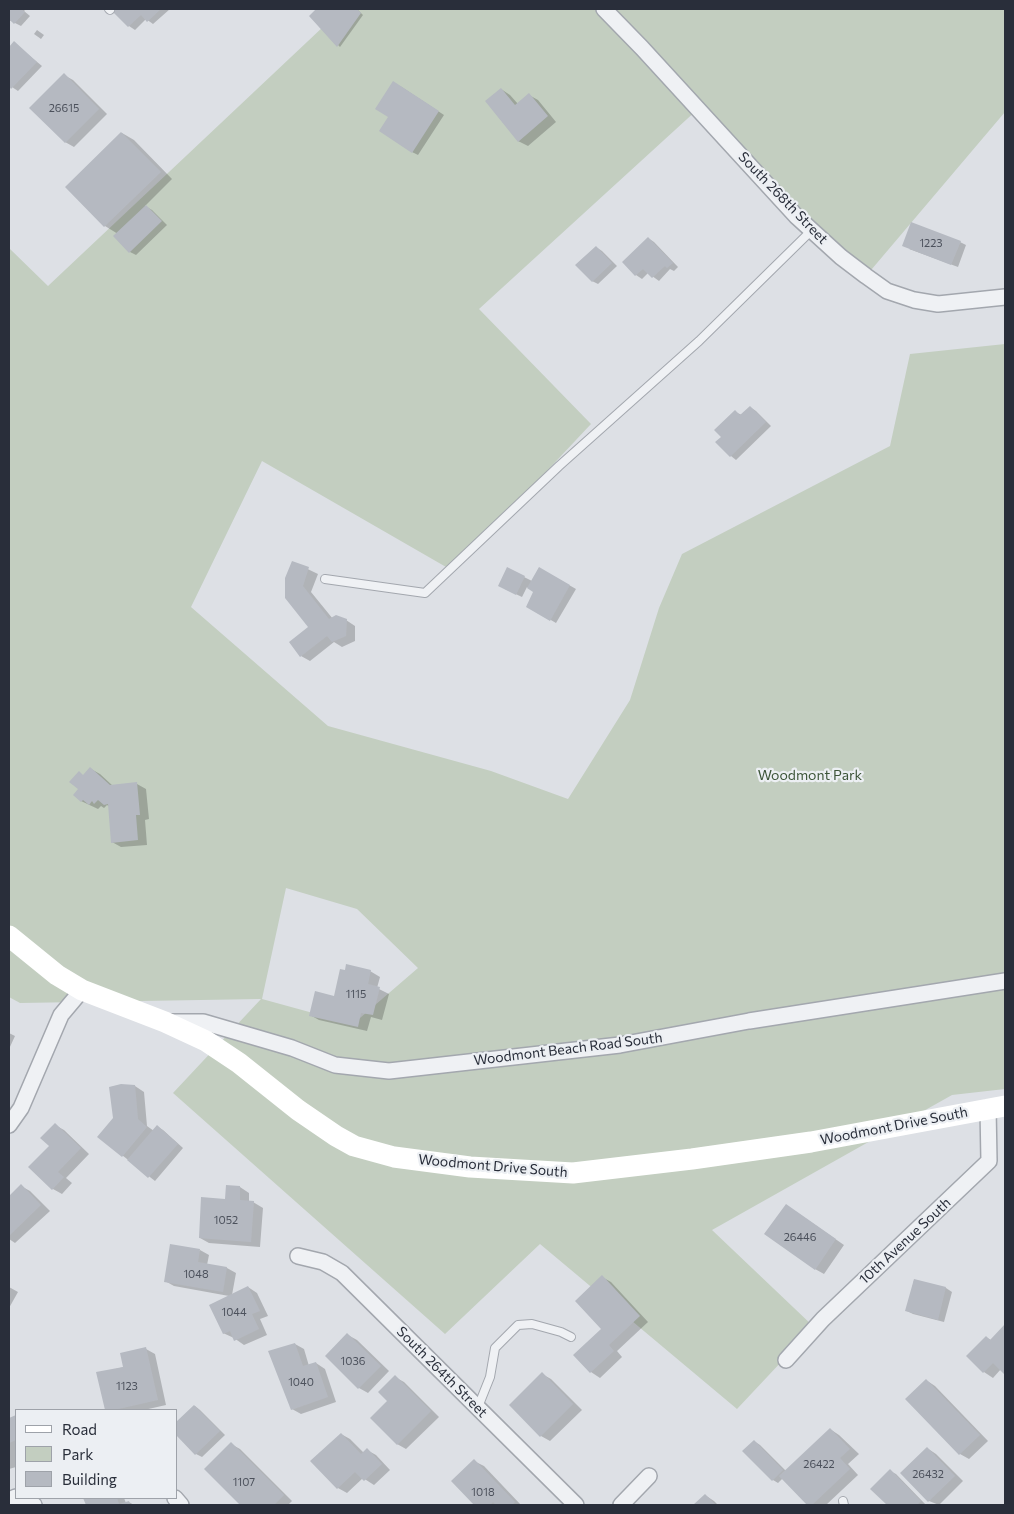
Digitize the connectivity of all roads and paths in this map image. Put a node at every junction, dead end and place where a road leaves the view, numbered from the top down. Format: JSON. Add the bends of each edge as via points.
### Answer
{"nodes":[{"id":1,"x":604,"y":9,"type":"edge"},
{"id":2,"x":812,"y":230,"type":"junction"},
{"id":3,"x":1005,"y":297,"type":"edge"},
{"id":4,"x":324,"y":579,"type":"dead end"},
{"id":5,"x":9,"y":936,"type":"edge"},
{"id":6,"x":1005,"y":981,"type":"edge"},
{"id":7,"x":82,"y":990,"type":"junction"},
{"id":8,"x":165,"y":1022,"type":"junction"},
{"id":9,"x":997,"y":1107,"type":"edge"},
{"id":10,"x":9,"y":1125,"type":"edge"},
{"id":11,"x":298,"y":1256,"type":"dead end"},
{"id":12,"x":571,"y":1336,"type":"dead end"},
{"id":13,"x":786,"y":1360,"type":"dead end"},
{"id":14,"x":478,"y":1407,"type":"junction"},
{"id":15,"x":649,"y":1476,"type":"dead end"},
{"id":16,"x":576,"y":1505,"type":"edge"},
{"id":17,"x":621,"y":1505,"type":"edge"}],
"edges":[{"from":1,"to":2,"type":"street","name":"South 268th Street"},
{"from":2,"to":3,"type":"street","name":"South 268th Street","via":[[866,276],[887,290],[914,300],[938,304]]},
{"from":2,"to":4,"type":"lane","via":[[699,341],[425,593]]},
{"from":5,"to":7,"type":"main road","name":"Woodmont Drive South","via":[[57,975]]},
{"from":6,"to":8,"type":"street","name":"Woodmont Beach Road South","via":[[749,1021],[620,1045],[389,1071],[335,1066],[292,1048],[203,1022]]},
{"from":7,"to":8,"type":"main road","name":"Woodmont Drive South"},
{"from":7,"to":10,"type":"street","via":[[61,1015],[21,1108]]},
{"from":8,"to":9,"type":"main road","name":"Woodmont Drive South","via":[[206,1041],[313,1121],[354,1146],[394,1157],[470,1167],[583,1172],[811,1142]]},
{"from":9,"to":13,"type":"street","name":"10th Avenue South","via":[[989,1162],[823,1319]]},
{"from":11,"to":14,"type":"street","name":"South 264th Street","via":[[323,1262],[342,1274]]},
{"from":12,"to":14,"type":"lane","via":[[532,1324],[518,1326],[495,1348],[490,1378]]},
{"from":14,"to":16,"type":"street","name":"South 264th Street"},
{"from":15,"to":17,"type":"street"}]}
